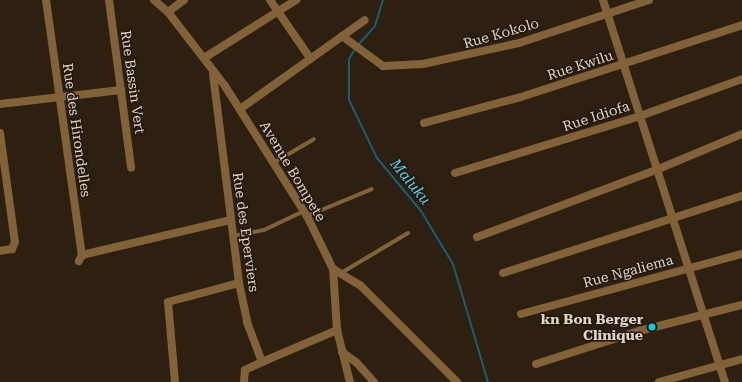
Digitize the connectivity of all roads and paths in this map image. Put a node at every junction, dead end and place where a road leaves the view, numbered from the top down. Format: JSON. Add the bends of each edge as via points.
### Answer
{"nodes":[{"id":1,"x":46,"y":0,"type":"edge"},
{"id":2,"x":109,"y":0,"type":"edge"},
{"id":3,"x":154,"y":0,"type":"edge"},
{"id":4,"x":184,"y":0,"type":"edge"},
{"id":5,"x":270,"y":0,"type":"edge"},
{"id":6,"x":296,"y":0,"type":"edge"},
{"id":7,"x":603,"y":0,"type":"edge"},
{"id":8,"x":649,"y":0,"type":"edge"},
{"id":9,"x":277,"y":11,"type":"junction"},
{"id":10,"x":168,"y":12,"type":"junction"},
{"id":11,"x":607,"y":13,"type":"junction"},
{"id":12,"x":365,"y":20,"type":"dead end"},
{"id":13,"x":742,"y":25,"type":"edge"},
{"id":14,"x":342,"y":36,"type":"junction"},
{"id":15,"x":204,"y":58,"type":"junction"},
{"id":16,"x":310,"y":58,"type":"junction"},
{"id":17,"x":624,"y":65,"type":"junction"},
{"id":18,"x":213,"y":74,"type":"junction"},
{"id":19,"x":742,"y":79,"type":"edge"},
{"id":20,"x":121,"y":90,"type":"junction"},
{"id":21,"x":60,"y":98,"type":"junction"},
{"id":22,"x":0,"y":104,"type":"edge"},
{"id":23,"x":240,"y":109,"type":"junction"},
{"id":24,"x":640,"y":116,"type":"junction"},
{"id":25,"x":424,"y":123,"type":"dead end"},
{"id":26,"x":0,"y":133,"type":"edge"},
{"id":27,"x":742,"y":134,"type":"edge"},
{"id":28,"x":314,"y":139,"type":"dead end"},
{"id":29,"x":275,"y":162,"type":"junction"},
{"id":30,"x":131,"y":168,"type":"dead end"},
{"id":31,"x":656,"y":170,"type":"junction"},
{"id":32,"x":456,"y":173,"type":"dead end"},
{"id":33,"x":372,"y":189,"type":"dead end"},
{"id":34,"x":742,"y":196,"type":"edge"},
{"id":35,"x":305,"y":213,"type":"junction"},
{"id":36,"x":673,"y":218,"type":"junction"},
{"id":37,"x":230,"y":220,"type":"junction"},
{"id":38,"x":408,"y":233,"type":"dead end"},
{"id":39,"x":233,"y":236,"type":"junction"},
{"id":40,"x":477,"y":237,"type":"dead end"},
{"id":41,"x":0,"y":251,"type":"edge"},
{"id":42,"x":742,"y":254,"type":"edge"},
{"id":43,"x":689,"y":269,"type":"junction"},
{"id":44,"x":337,"y":271,"type":"junction"},
{"id":45,"x":503,"y":272,"type":"dead end"},
{"id":46,"x":239,"y":283,"type":"junction"},
{"id":47,"x":742,"y":305,"type":"edge"},
{"id":48,"x":521,"y":314,"type":"dead end"},
{"id":49,"x":703,"y":316,"type":"junction"},
{"id":50,"x":337,"y":330,"type":"junction"},
{"id":51,"x":342,"y":352,"type":"junction"},
{"id":52,"x":742,"y":359,"type":"edge"},
{"id":53,"x":262,"y":362,"type":"junction"},
{"id":54,"x":536,"y":364,"type":"dead end"},
{"id":55,"x":720,"y":365,"type":"junction"},
{"id":56,"x":175,"y":382,"type":"edge"},
{"id":57,"x":244,"y":382,"type":"edge"},
{"id":58,"x":350,"y":382,"type":"edge"},
{"id":59,"x":374,"y":382,"type":"edge"},
{"id":60,"x":457,"y":382,"type":"edge"},
{"id":61,"x":659,"y":382,"type":"edge"},
{"id":62,"x":725,"y":382,"type":"edge"}],
"edges":[{"from":1,"to":21,"type":"street","name":"Rue des Hirondelles"},
{"from":2,"to":20,"type":"street","name":"Rue Bassin Vert"},
{"from":3,"to":10,"type":"street","name":"Avenue Bompete"},
{"from":4,"to":10,"type":"street"},
{"from":5,"to":9,"type":"street"},
{"from":6,"to":9,"type":"street"},
{"from":7,"to":11,"type":"street"},
{"from":8,"to":11,"type":"street","name":"Rue Kokolo"},
{"from":9,"to":15,"type":"street"},
{"from":9,"to":16,"type":"street"},
{"from":10,"to":15,"type":"street","name":"Avenue Bompete"},
{"from":11,"to":14,"type":"street","name":"Rue Kokolo","via":[[519,43],[438,62],[388,67]]},
{"from":11,"to":17,"type":"street"},
{"from":12,"to":14,"type":"street"},
{"from":13,"to":17,"type":"street","name":"Rue Kwilu"},
{"from":14,"to":16,"type":"street"},
{"from":15,"to":18,"type":"street","name":"Avenue Bompete"},
{"from":16,"to":23,"type":"street"},
{"from":17,"to":24,"type":"street"},
{"from":17,"to":25,"type":"street","name":"Rue Kwilu","via":[[521,97]]},
{"from":18,"to":23,"type":"street","name":"Avenue Bompete"},
{"from":18,"to":37,"type":"street","name":"Rue des Eperviers"},
{"from":19,"to":24,"type":"street","name":"Rue Idiofa"},
{"from":20,"to":21,"type":"street"},
{"from":20,"to":30,"type":"street","name":"Rue Bassin Vert"},
{"from":21,"to":22,"type":"street"},
{"from":21,"to":37,"type":"street","name":"Rue des Hirondelles","via":[[80,258]]},
{"from":23,"to":29,"type":"street","name":"Avenue Bompete"},
{"from":24,"to":31,"type":"street"},
{"from":24,"to":32,"type":"street","name":"Rue Idiofa"},
{"from":26,"to":41,"type":"street","via":[[15,242],[12,249]]},
{"from":27,"to":31,"type":"street"},
{"from":28,"to":29,"type":"lane"},
{"from":29,"to":35,"type":"street","name":"Avenue Bompete"},
{"from":31,"to":36,"type":"street"},
{"from":31,"to":40,"type":"street"},
{"from":33,"to":35,"type":"lane"},
{"from":34,"to":36,"type":"street"},
{"from":35,"to":39,"type":"lane","via":[[264,230]]},
{"from":35,"to":44,"type":"street","name":"Avenue Bompete"},
{"from":36,"to":43,"type":"street"},
{"from":36,"to":45,"type":"street"},
{"from":37,"to":39,"type":"street","name":"Rue des Eperviers"},
{"from":38,"to":44,"type":"lane"},
{"from":39,"to":46,"type":"street","name":"Rue des Eperviers"},
{"from":42,"to":43,"type":"street","name":"Rue Ngaliema"},
{"from":43,"to":48,"type":"street","name":"Rue Ngaliema"},
{"from":43,"to":49,"type":"street"},
{"from":44,"to":50,"type":"street","name":"Avenue Bompete"},
{"from":44,"to":60,"type":"street","via":[[360,285]]},
{"from":46,"to":53,"type":"street","name":"Rue des Eperviers","via":[[248,322]]},
{"from":46,"to":56,"type":"street","via":[[172,298],[168,304]]},
{"from":47,"to":49,"type":"street"},
{"from":49,"to":54,"type":"street","via":[[639,331]]},
{"from":49,"to":55,"type":"street"},
{"from":50,"to":51,"type":"street","name":"Avenue Bompete"},
{"from":50,"to":53,"type":"street"},
{"from":51,"to":58,"type":"street","name":"Avenue Bompete"},
{"from":51,"to":59,"type":"street","via":[[356,362]]},
{"from":52,"to":55,"type":"street"},
{"from":53,"to":57,"type":"street","via":[[245,370]]},
{"from":55,"to":61,"type":"street"},
{"from":55,"to":62,"type":"street"}]}
